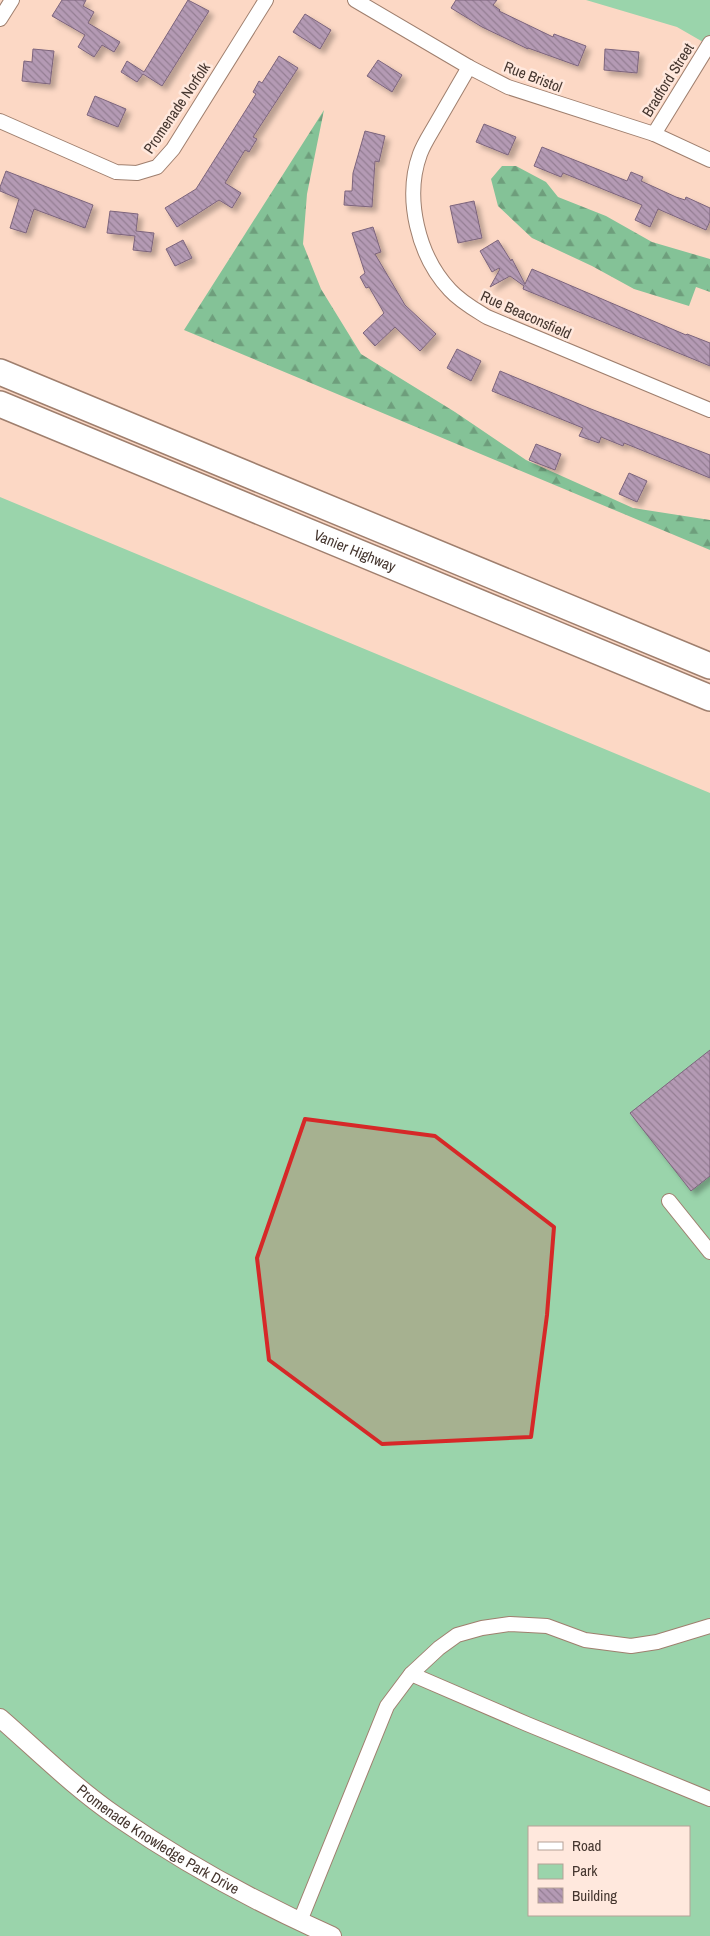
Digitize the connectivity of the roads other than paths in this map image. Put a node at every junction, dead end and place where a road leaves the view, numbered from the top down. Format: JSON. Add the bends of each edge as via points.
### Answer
{"nodes":[{"id":1,"x":12,"y":0,"type":"edge"},
{"id":2,"x":266,"y":0,"type":"edge"},
{"id":3,"x":355,"y":0,"type":"edge"},
{"id":4,"x":0,"y":19,"type":"edge"},
{"id":5,"x":710,"y":43,"type":"edge"},
{"id":6,"x":469,"y":67,"type":"junction"},
{"id":7,"x":0,"y":122,"type":"edge"},
{"id":8,"x":654,"y":134,"type":"junction"},
{"id":9,"x":710,"y":160,"type":"edge"},
{"id":10,"x":0,"y":372,"type":"edge"},
{"id":11,"x":0,"y":404,"type":"edge"},
{"id":12,"x":710,"y":410,"type":"edge"},
{"id":13,"x":710,"y":666,"type":"edge"},
{"id":14,"x":710,"y":698,"type":"edge"},
{"id":15,"x":669,"y":1201,"type":"dead end"},
{"id":16,"x":710,"y":1252,"type":"edge"},
{"id":17,"x":710,"y":1626,"type":"edge"},
{"id":18,"x":411,"y":1674,"type":"junction"},
{"id":19,"x":0,"y":1718,"type":"edge"},
{"id":20,"x":710,"y":1799,"type":"edge"},
{"id":21,"x":300,"y":1922,"type":"junction"},
{"id":22,"x":332,"y":1936,"type":"edge"}],
"edges":[{"from":1,"to":4,"type":"street"},
{"from":2,"to":7,"type":"street","name":"Promenade Norfolk","via":[[173,149],[157,166],[137,173],[116,172]]},
{"from":3,"to":6,"type":"street","name":"Rue Bristol"},
{"from":5,"to":8,"type":"street","name":"Bradford Street"},
{"from":6,"to":8,"type":"street","name":"Rue Bristol","via":[[508,87]]},
{"from":6,"to":12,"type":"street","name":"Rue Beaconsfield","via":[[420,153],[415,173],[413,192],[420,236],[442,281],[468,306],[487,317]]},
{"from":8,"to":9,"type":"street","name":"Rue Bristol"},
{"from":10,"to":13,"type":"highway","name":"Vanier Highway"},
{"from":11,"to":14,"type":"highway","name":"Vanier Highway"},
{"from":15,"to":16,"type":"street"},
{"from":17,"to":18,"type":"street","via":[[657,1642],[631,1646],[585,1640],[547,1626],[510,1624],[482,1628],[457,1635]]},
{"from":18,"to":20,"type":"street"},
{"from":18,"to":21,"type":"street","via":[[387,1706]]},
{"from":19,"to":21,"type":"street","name":"Promenade Knowledge Park Drive","via":[[115,1816],[198,1868]]},
{"from":21,"to":22,"type":"street","name":"Promenade Knowledge Park Drive"}]}
